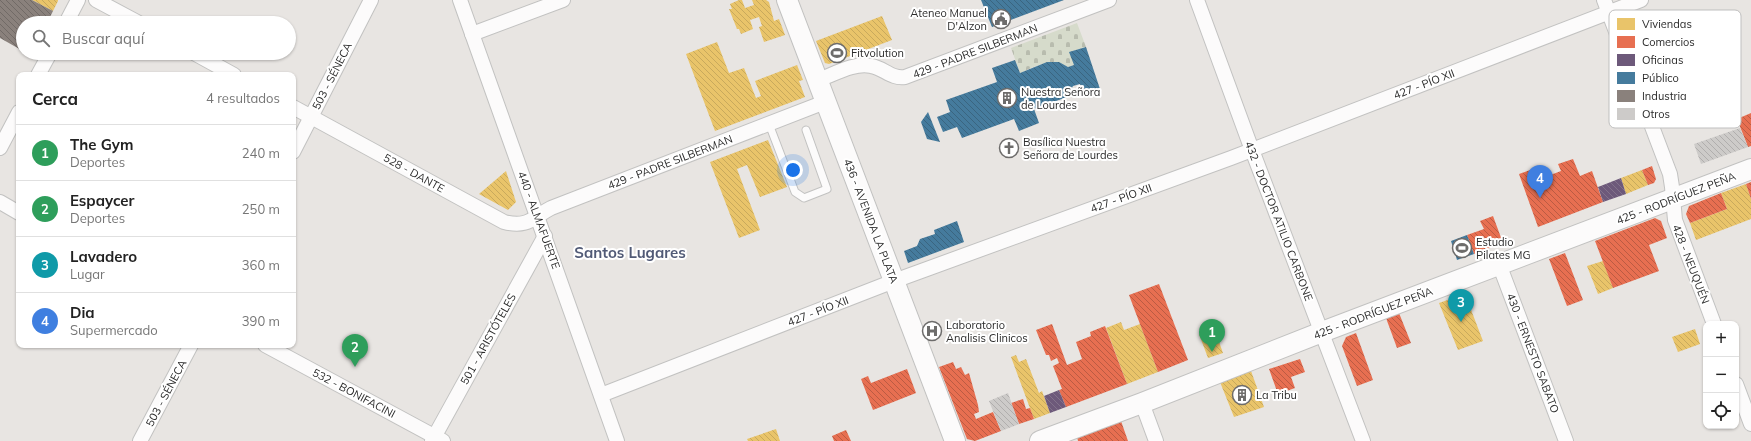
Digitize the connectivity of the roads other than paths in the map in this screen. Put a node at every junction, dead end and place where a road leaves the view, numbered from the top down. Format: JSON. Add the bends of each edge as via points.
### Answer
{"nodes":[{"id":1,"x":78,"y":0,"type":"edge"},
{"id":2,"x":96,"y":0,"type":"edge"},
{"id":3,"x":371,"y":0,"type":"edge"},
{"id":4,"x":460,"y":0,"type":"edge"},
{"id":5,"x":564,"y":0,"type":"edge"},
{"id":6,"x":787,"y":0,"type":"edge"},
{"id":7,"x":1109,"y":0,"type":"edge"},
{"id":8,"x":1197,"y":0,"type":"edge"},
{"id":9,"x":1641,"y":0,"type":"edge"},
{"id":10,"x":1607,"y":6,"type":"edge"},
{"id":11,"x":70,"y":16,"type":"edge"},
{"id":12,"x":126,"y":16,"type":"edge"},
{"id":13,"x":472,"y":34,"type":"junction"},
{"id":14,"x":46,"y":60,"type":"edge"},
{"id":15,"x":207,"y":60,"type":"edge"},
{"id":16,"x":40,"y":72,"type":"edge"},
{"id":17,"x":229,"y":72,"type":"edge"},
{"id":18,"x":818,"y":80,"type":"junction"},
{"id":19,"x":826,"y":102,"type":"junction"},
{"id":20,"x":296,"y":109,"type":"edge"},
{"id":21,"x":311,"y":117,"type":"junction"},
{"id":22,"x":16,"y":118,"type":"edge"},
{"id":23,"x":769,"y":124,"type":"junction"},
{"id":24,"x":1653,"y":128,"type":"edge"},
{"id":25,"x":806,"y":130,"type":"dead end"},
{"id":26,"x":296,"y":146,"type":"edge"},
{"id":27,"x":0,"y":148,"type":"edge"},
{"id":28,"x":1252,"y":150,"type":"junction"},
{"id":29,"x":1751,"y":170,"type":"edge"},
{"id":30,"x":1673,"y":199,"type":"junction"},
{"id":31,"x":0,"y":202,"type":"edge"},
{"id":32,"x":16,"y":211,"type":"edge"},
{"id":33,"x":538,"y":217,"type":"junction"},
{"id":34,"x":544,"y":236,"type":"junction"},
{"id":35,"x":1499,"y":264,"type":"junction"},
{"id":36,"x":894,"y":281,"type":"junction"},
{"id":37,"x":1713,"y":321,"type":"edge"},
{"id":38,"x":1322,"y":332,"type":"junction"},
{"id":39,"x":189,"y":348,"type":"edge"},
{"id":40,"x":269,"y":348,"type":"edge"},
{"id":41,"x":1739,"y":392,"type":"edge"},
{"id":42,"x":601,"y":395,"type":"junction"},
{"id":43,"x":1142,"y":403,"type":"junction"},
{"id":44,"x":1751,"y":424,"type":"edge"},
{"id":45,"x":437,"y":440,"type":"edge"},
{"id":46,"x":140,"y":441,"type":"edge"},
{"id":47,"x":616,"y":441,"type":"edge"},
{"id":48,"x":955,"y":441,"type":"edge"},
{"id":49,"x":1040,"y":441,"type":"edge"},
{"id":50,"x":1156,"y":441,"type":"edge"},
{"id":51,"x":1363,"y":441,"type":"edge"},
{"id":52,"x":1566,"y":441,"type":"edge"}],
"edges":[{"from":1,"to":11,"type":"street"},
{"from":2,"to":12,"type":"street"},
{"from":3,"to":21,"type":"street","name":"503 - SÉNECA"},
{"from":4,"to":13,"type":"street","name":"440 - ALMAFUERTE"},
{"from":5,"to":13,"type":"street"},
{"from":6,"to":18,"type":"street","name":"436 - AVENIDA LA PLATA"},
{"from":7,"to":18,"type":"street","name":"429 - PADRE SILBERMAN","via":[[905,77],[898,78],[876,67],[860,65]]},
{"from":8,"to":28,"type":"street","name":"432 - DOCTOR ATILIO CARBONE"},
{"from":9,"to":10,"type":"street","name":"427 - PÍO XII"},
{"from":10,"to":28,"type":"street","name":"427 - PÍO XII"},
{"from":13,"to":33,"type":"street","name":"440 - ALMAFUERTE"},
{"from":14,"to":16,"type":"street"},
{"from":15,"to":17,"type":"street"},
{"from":18,"to":19,"type":"street","name":"436 - AVENIDA LA PLATA"},
{"from":19,"to":23,"type":"street","name":"429 - PADRE SILBERMAN"},
{"from":19,"to":36,"type":"street","name":"436 - AVENIDA LA PLATA"},
{"from":20,"to":21,"type":"street","name":"528 - DANTE"},
{"from":21,"to":26,"type":"street","name":"503 - SÉNECA"},
{"from":21,"to":33,"type":"street","name":"528 - DANTE","via":[[504,222],[521,224]]},
{"from":22,"to":27,"type":"street"},
{"from":23,"to":25,"type":"lane","via":[[795,192],[804,198],[827,189]]},
{"from":23,"to":33,"type":"street","name":"429 - PADRE SILBERMAN","via":[[551,208]]},
{"from":24,"to":30,"type":"street","name":"428 - NEUQUÉN","via":[[1670,174]]},
{"from":28,"to":36,"type":"street","name":"427 - PÍO XII"},
{"from":28,"to":38,"type":"street","name":"432 - DOCTOR ATILIO CARBONE"},
{"from":29,"to":30,"type":"street","name":"425 - RODRÍGUEZ PEÑA"},
{"from":30,"to":35,"type":"street","name":"425 - RODRÍGUEZ PEÑA"},
{"from":30,"to":37,"type":"street","name":"428 - NEUQUÉN","via":[[1675,220]]},
{"from":31,"to":32,"type":"street"},
{"from":33,"to":34,"type":"street","name":"440 - ALMAFUERTE"},
{"from":34,"to":42,"type":"street","name":"440 - ALMAFUERTE"},
{"from":34,"to":45,"type":"street","name":"501 - ARISTÓTELES"},
{"from":35,"to":38,"type":"street","name":"425 - RODRÍGUEZ PEÑA"},
{"from":35,"to":52,"type":"street","name":"430 - ERNESTO SABATO"},
{"from":36,"to":42,"type":"street","name":"427 - PÍO XII"},
{"from":36,"to":48,"type":"street","name":"436 - AVENIDA LA PLATA"},
{"from":38,"to":43,"type":"street","name":"425 - RODRÍGUEZ PEÑA"},
{"from":38,"to":51,"type":"street","name":"432 - DOCTOR ATILIO CARBONE"},
{"from":39,"to":46,"type":"street","name":"503 - SÉNECA"},
{"from":40,"to":45,"type":"street","name":"532 - BONIFACINI"},
{"from":41,"to":44,"type":"street"},
{"from":42,"to":47,"type":"street","name":"440 - ALMAFUERTE"},
{"from":43,"to":49,"type":"street","name":"425 - RODRÍGUEZ PEÑA"},
{"from":43,"to":50,"type":"street"}]}
